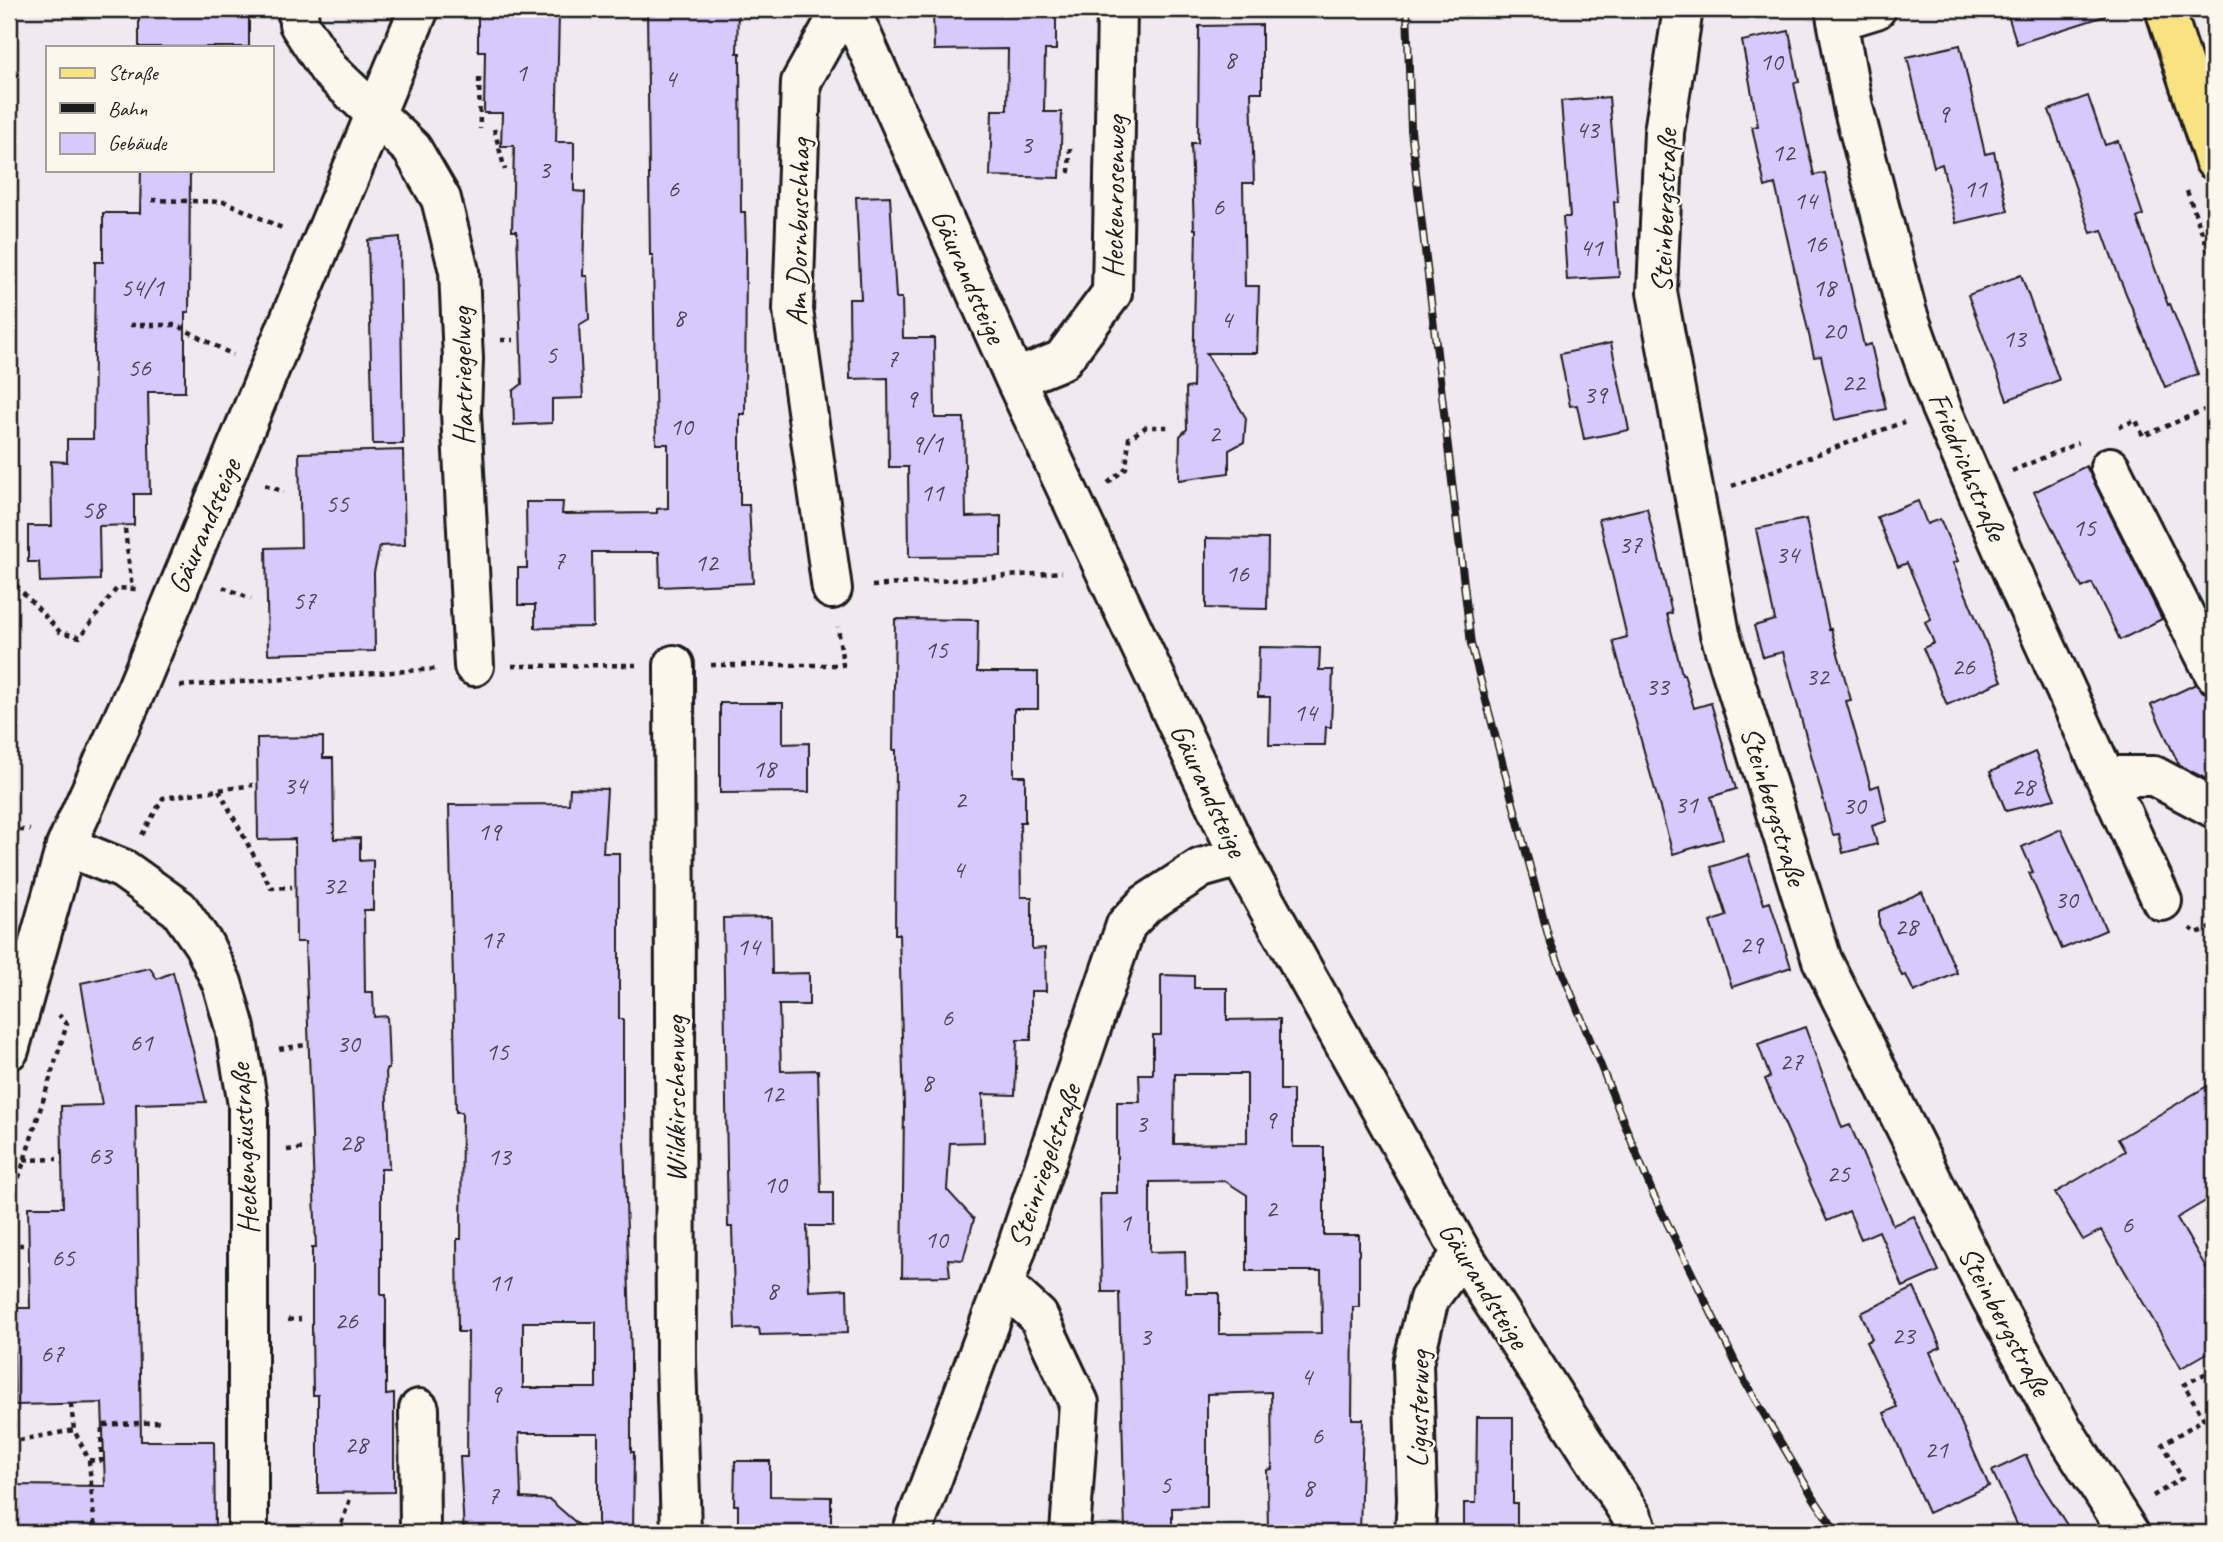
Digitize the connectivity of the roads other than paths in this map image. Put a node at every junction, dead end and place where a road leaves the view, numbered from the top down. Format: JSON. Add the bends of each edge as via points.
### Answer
{"nodes":[{"id":1,"x":299,"y":9,"type":"edge"},
{"id":2,"x":419,"y":9,"type":"edge"},
{"id":3,"x":842,"y":9,"type":"edge"},
{"id":4,"x":850,"y":9,"type":"edge"},
{"id":5,"x":1117,"y":9,"type":"edge"},
{"id":6,"x":1683,"y":9,"type":"edge"},
{"id":7,"x":1876,"y":9,"type":"edge"},
{"id":8,"x":2165,"y":9,"type":"edge"},
{"id":9,"x":1836,"y":15,"type":"edge"},
{"id":10,"x":374,"y":112,"type":"junction"},
{"id":11,"x":2214,"y":160,"type":"edge"},
{"id":12,"x":1015,"y":379,"type":"junction"},
{"id":13,"x":2098,"y":454,"type":"road end"},
{"id":14,"x":832,"y":589,"type":"road end"},
{"id":15,"x":674,"y":664,"type":"dead end"},
{"id":16,"x":474,"y":666,"type":"road end"},
{"id":17,"x":2214,"y":673,"type":"edge"},
{"id":18,"x":2106,"y":776,"type":"junction"},
{"id":19,"x":2214,"y":808,"type":"edge"},
{"id":20,"x":66,"y":846,"type":"junction"},
{"id":21,"x":1240,"y":857,"type":"junction"},
{"id":22,"x":2162,"y":901,"type":"dead end"},
{"id":23,"x":9,"y":1050,"type":"edge"},
{"id":24,"x":1462,"y":1254,"type":"junction"},
{"id":25,"x":1004,"y":1285,"type":"junction"},
{"id":26,"x":419,"y":1409,"type":"dead end"},
{"id":27,"x":2124,"y":1526,"type":"edge"},
{"id":28,"x":248,"y":1533,"type":"edge"},
{"id":29,"x":420,"y":1533,"type":"edge"},
{"id":30,"x":681,"y":1533,"type":"edge"},
{"id":31,"x":912,"y":1533,"type":"edge"},
{"id":32,"x":1070,"y":1533,"type":"edge"},
{"id":33,"x":1415,"y":1533,"type":"edge"},
{"id":34,"x":1639,"y":1533,"type":"edge"}],
"edges":[{"from":1,"to":10,"type":"street","name":"Hartriegelweg","via":[[299,24],[329,70]]},
{"from":2,"to":10,"type":"street","name":"Gäurandsteige"},
{"from":3,"to":14,"type":"street","name":"Am Dornbuschhag","via":[[801,82],[793,310]]},
{"from":4,"to":12,"type":"street","name":"Gäurandsteige"},
{"from":5,"to":12,"type":"street","name":"Heckenrosenweg","via":[[1112,293],[1062,360]]},
{"from":6,"to":27,"type":"street","name":"Steinbergstraße","via":[[1664,132],[1657,292],[1720,634],[1822,960],[1991,1298],[2062,1428]]},
{"from":7,"to":9,"type":"street"},
{"from":8,"to":11,"type":"main road"},
{"from":9,"to":18,"type":"street","name":"Friedrichstraße","via":[[1853,107],[1907,313],[1941,408]]},
{"from":10,"to":16,"type":"street","name":"Hartriegelweg","via":[[412,149],[441,199],[459,271]]},
{"from":10,"to":20,"type":"street","name":"Gäurandsteige"},
{"from":12,"to":21,"type":"street","name":"Gäurandsteige"},
{"from":13,"to":17,"type":"street"},
{"from":15,"to":30,"type":"street","name":"Wildkirschenweg","via":[[676,1359]]},
{"from":18,"to":19,"type":"street","via":[[2154,776]]},
{"from":18,"to":22,"type":"street","name":"Friedrichstraße"},
{"from":20,"to":23,"type":"street","name":"Gäurandsteige"},
{"from":20,"to":28,"type":"street","name":"Heckengäustraße","via":[[122,869],[179,908],[222,983],[235,1028],[247,1105]]},
{"from":21,"to":24,"type":"street","name":"Gäurandsteige"},
{"from":21,"to":25,"type":"street","name":"Steinriegelstraße","via":[[1201,867],[1146,904],[1126,925]]},
{"from":24,"to":33,"type":"street","name":"Ligusterweg","via":[[1429,1299],[1413,1363]]},
{"from":24,"to":34,"type":"street","name":"Gäurandsteige"},
{"from":25,"to":31,"type":"street","name":"Steinriegelstraße"},
{"from":25,"to":32,"type":"street","via":[[1038,1316],[1079,1403]]},
{"from":26,"to":29,"type":"street"}]}
